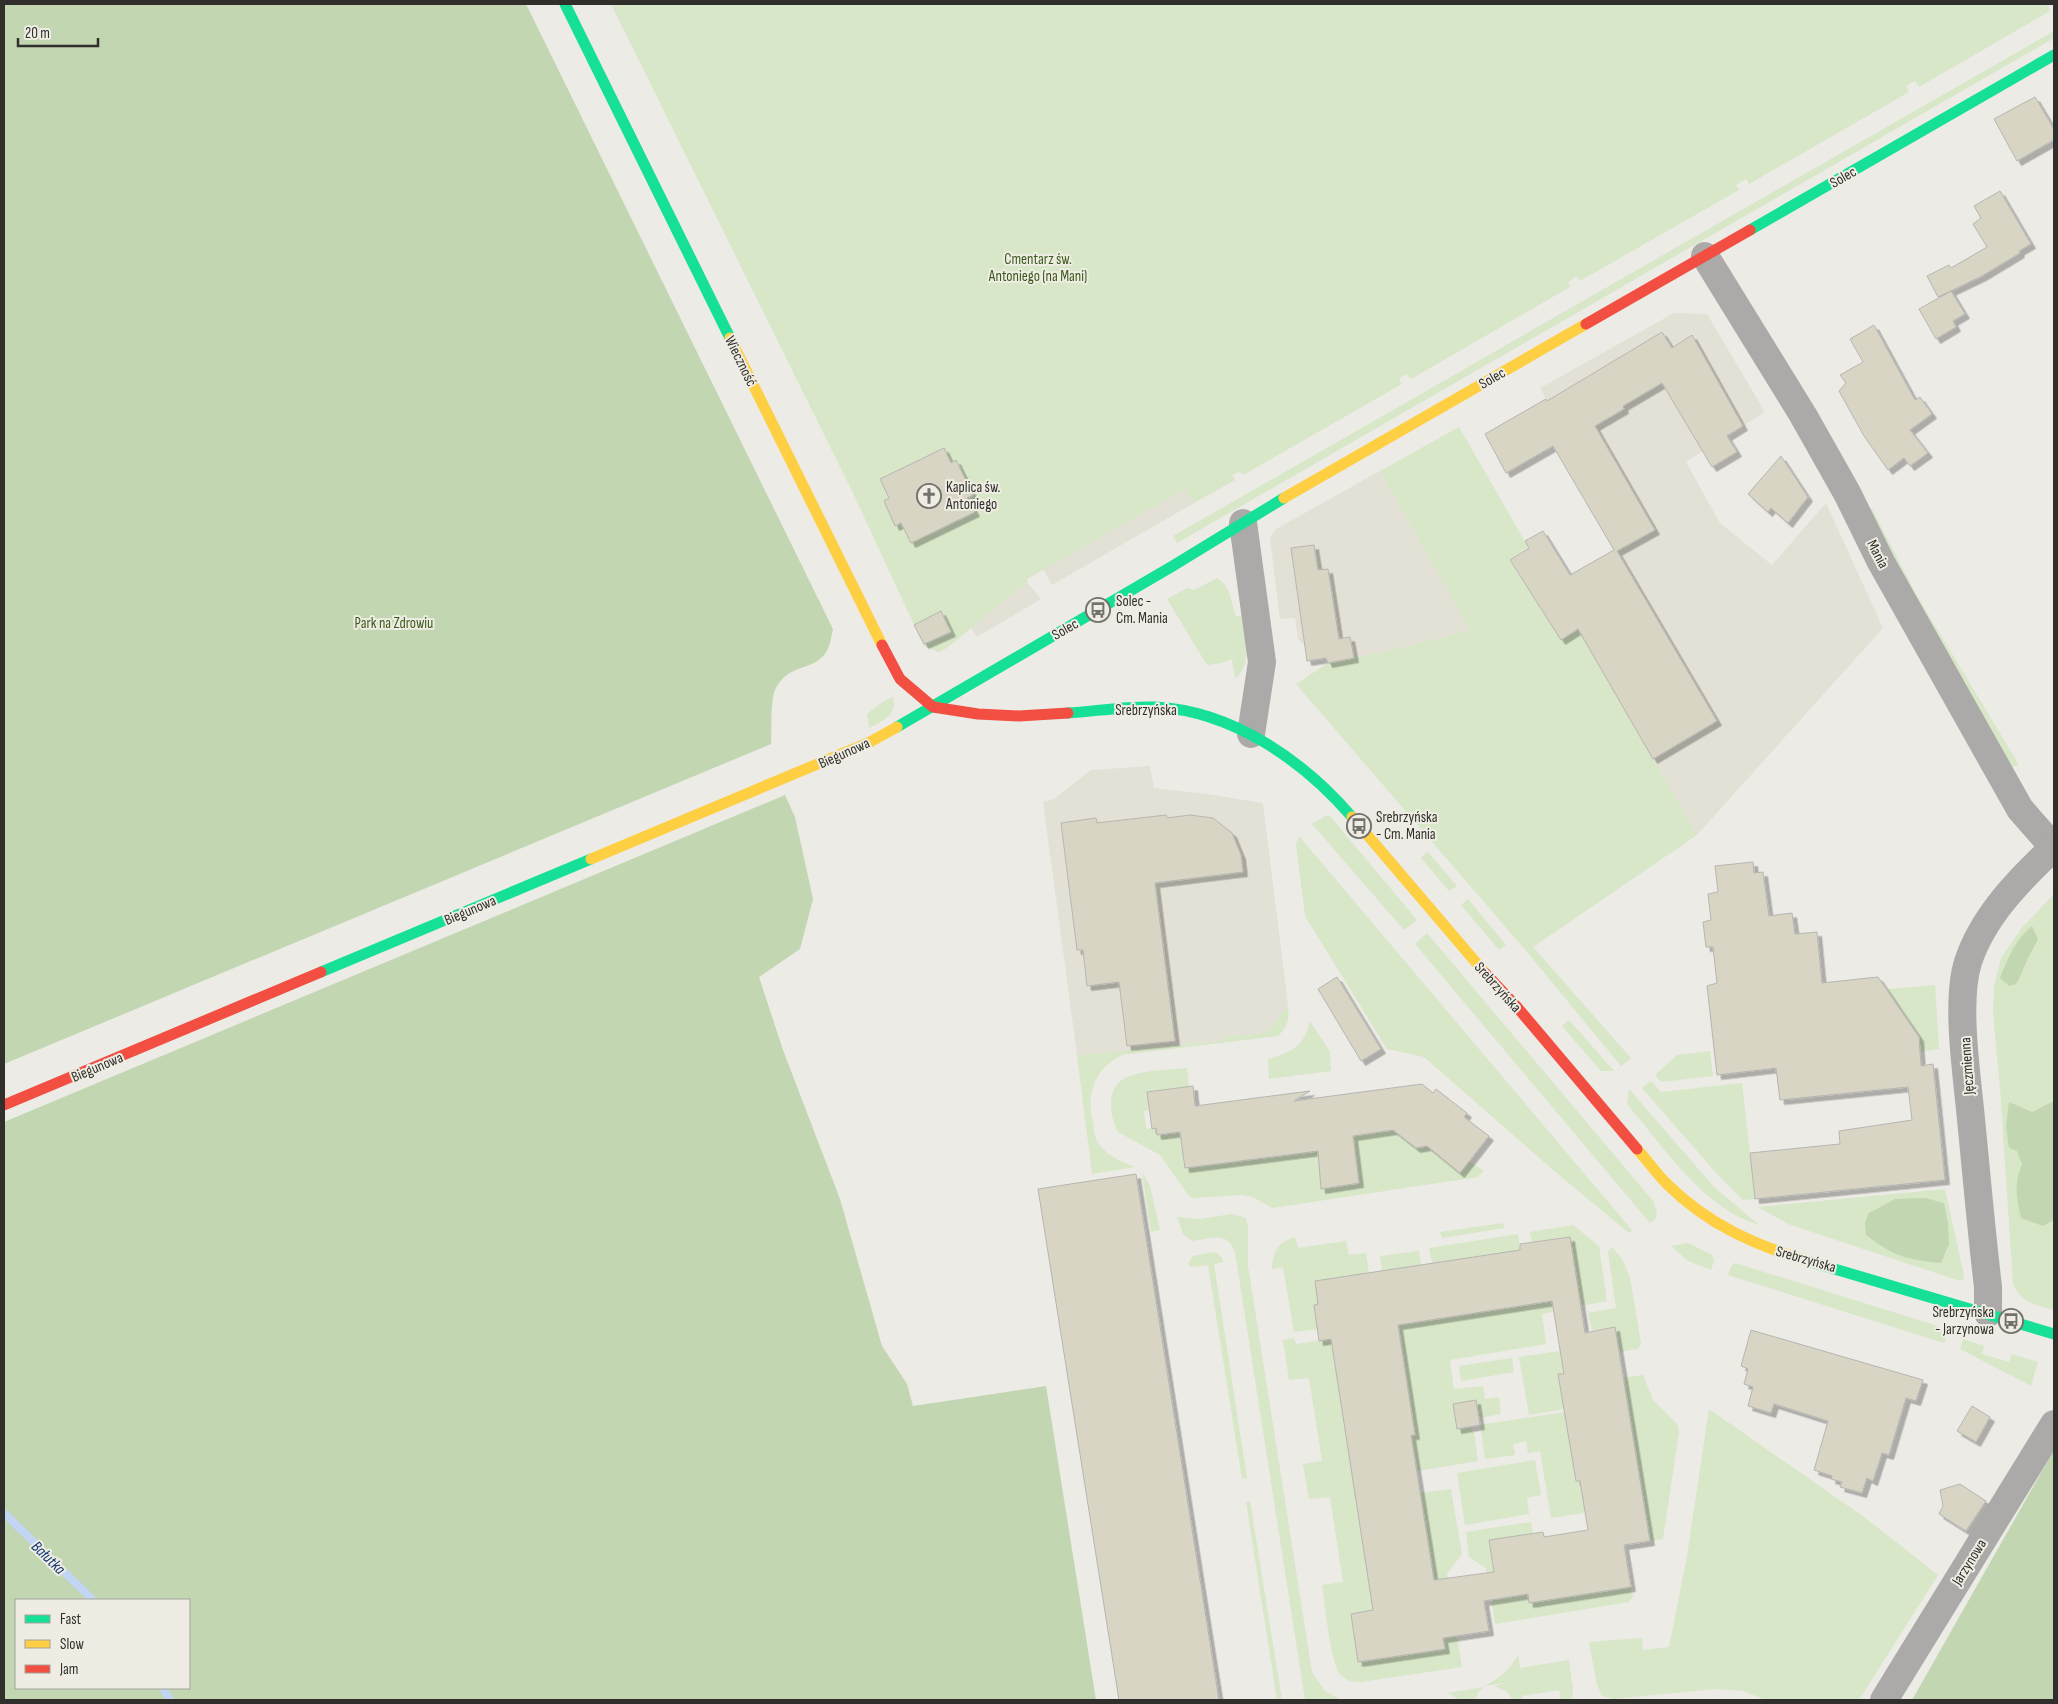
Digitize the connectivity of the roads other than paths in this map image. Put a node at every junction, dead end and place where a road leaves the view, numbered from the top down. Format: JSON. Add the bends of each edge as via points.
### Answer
{"nodes":[{"id":1,"x":565,"y":4,"type":"edge"},
{"id":2,"x":2054,"y":55,"type":"edge"},
{"id":3,"x":1705,"y":256,"type":"junction"},
{"id":4,"x":1243,"y":524,"type":"junction"},
{"id":5,"x":933,"y":706,"type":"junction"},
{"id":6,"x":1251,"y":734,"type":"junction"},
{"id":7,"x":2054,"y":848,"type":"edge"},
{"id":8,"x":4,"y":1105,"type":"edge"},
{"id":9,"x":1988,"y":1314,"type":"junction"},
{"id":10,"x":2054,"y":1334,"type":"edge"},
{"id":11,"x":2054,"y":1424,"type":"edge"},
{"id":12,"x":1884,"y":1700,"type":"edge"}],
"edges":[{"from":1,"to":5,"type":"main road","name":"Wieczność","via":[[890,662],[904,684]]},
{"from":2,"to":3,"type":"main road","name":"Solec"},
{"from":3,"to":4,"type":"main road","name":"Solec"},
{"from":3,"to":7,"type":"street","name":"Mania","via":[[1823,450],[1881,562],[2020,809]]},
{"from":4,"to":5,"type":"main road","name":"Solec"},
{"from":4,"to":6,"type":"street","via":[[1262,662]]},
{"from":5,"to":6,"type":"main road","name":"Srebrzyńska","via":[[978,714],[1019,716],[1170,708],[1207,716]]},
{"from":5,"to":8,"type":"main road","name":"Biegunowa","via":[[838,757]]},
{"from":6,"to":9,"type":"main road","name":"Srebrzyńska","via":[[1301,768],[1338,801],[1666,1183],[1692,1207],[1733,1234],[1764,1247]]},
{"from":7,"to":9,"type":"street","name":"Jęczmienna","via":[[2023,877],[1993,915],[1978,938],[1964,982],[1964,1047]]},
{"from":9,"to":10,"type":"main road","name":"Srebrzyńska"},
{"from":11,"to":12,"type":"street","name":"Jarzynowa"}]}
